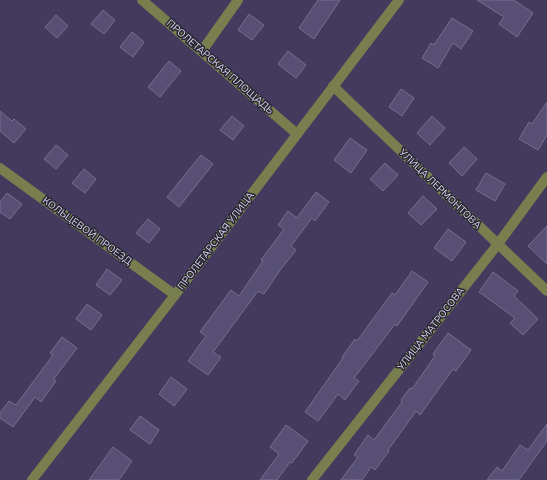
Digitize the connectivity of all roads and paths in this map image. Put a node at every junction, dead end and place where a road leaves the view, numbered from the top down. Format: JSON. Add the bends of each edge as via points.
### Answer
{"nodes":[{"id":1,"x":142,"y":0,"type":"edge"},
{"id":2,"x":238,"y":0,"type":"edge"},
{"id":3,"x":399,"y":0,"type":"edge"},
{"id":4,"x":202,"y":51,"type":"junction"},
{"id":5,"x":333,"y":86,"type":"junction"},
{"id":6,"x":297,"y":134,"type":"junction"},
{"id":7,"x":0,"y":168,"type":"edge"},
{"id":8,"x":546,"y":180,"type":"edge"},
{"id":9,"x":498,"y":244,"type":"junction"},
{"id":10,"x":547,"y":291,"type":"edge"},
{"id":11,"x":175,"y":295,"type":"junction"},
{"id":12,"x":32,"y":480,"type":"edge"},
{"id":13,"x":312,"y":480,"type":"edge"}],
"edges":[{"from":1,"to":4,"type":"street","name":"ПРОЛЕТАРСКАЯ ПЛОЩАДЬ"},
{"from":2,"to":4,"type":"street"},
{"from":3,"to":5,"type":"street","name":"ПРОЛЕТАРСКАЯ УЛИЦА"},
{"from":4,"to":6,"type":"street","name":"ПРОЛЕТАРСКАЯ ПЛОЩАДЬ"},
{"from":5,"to":6,"type":"street","name":"ПРОЛЕТАРСКАЯ УЛИЦА"},
{"from":5,"to":9,"type":"street","name":"УЛИЦА ЛЕРМОНТОВА"},
{"from":6,"to":11,"type":"street","name":"ПРОЛЕТАРСКАЯ УЛИЦА"},
{"from":7,"to":11,"type":"street","name":"КОЛЬЦЕВОЙ ПРОЕЗД"},
{"from":8,"to":9,"type":"street","name":"УЛИЦА МАТРОСОВА"},
{"from":9,"to":10,"type":"street","name":"УЛИЦА ЛЕРМОНТОВА"},
{"from":9,"to":13,"type":"street","name":"УЛИЦА МАТРОСОВА"},
{"from":11,"to":12,"type":"street","name":"ПРОЛЕТАРСКАЯ УЛИЦА"}]}
